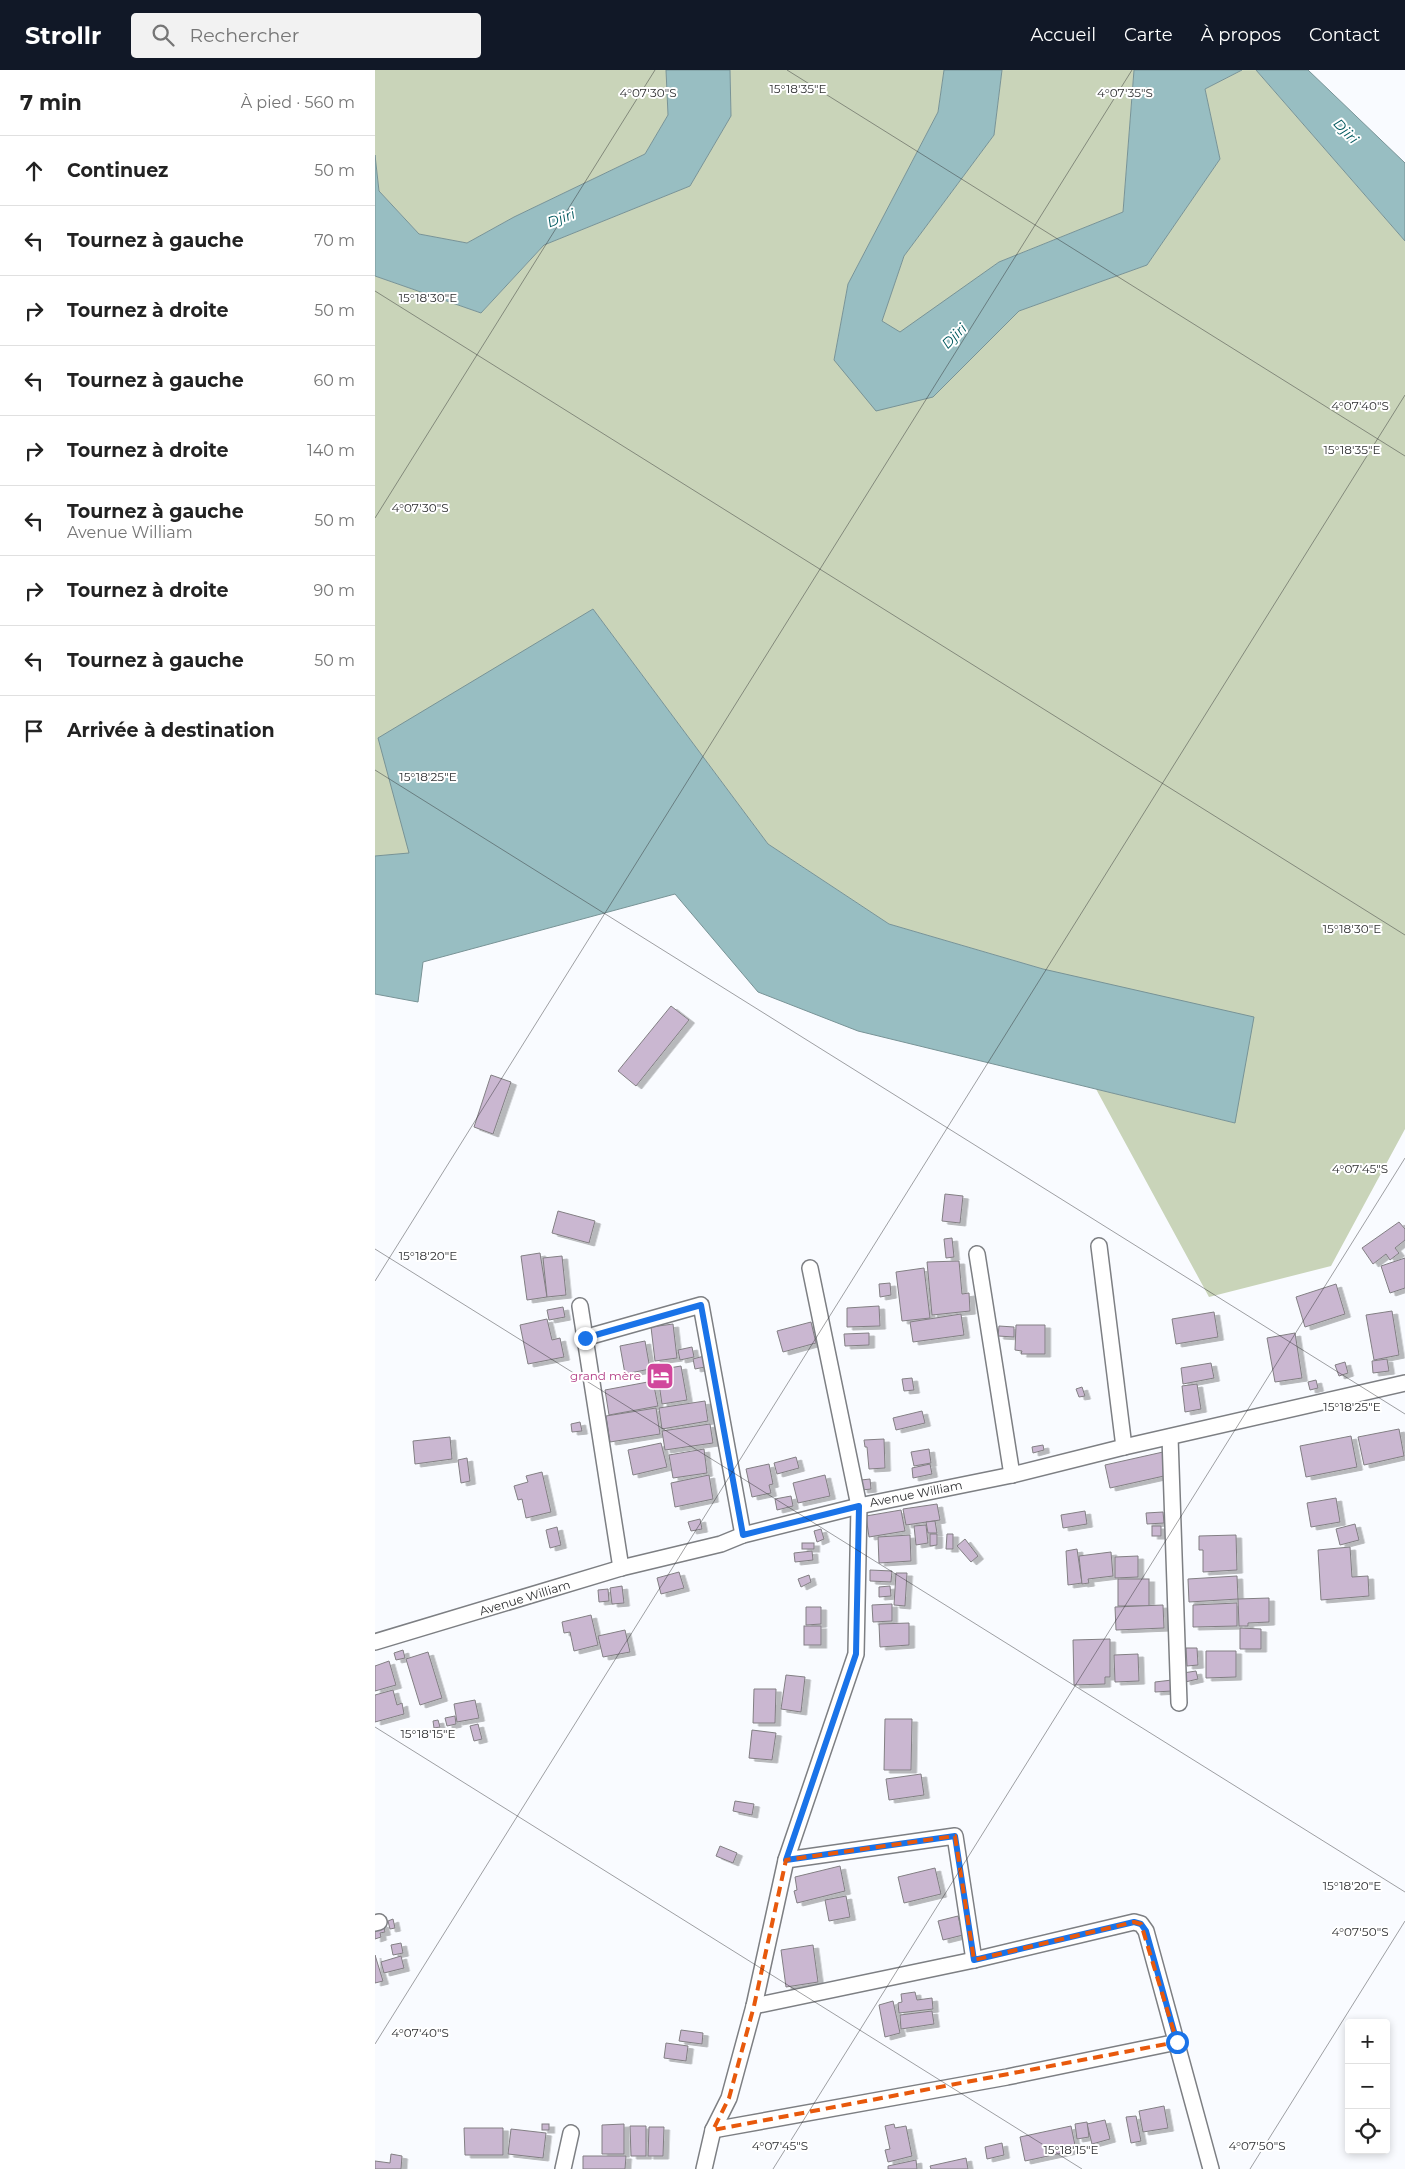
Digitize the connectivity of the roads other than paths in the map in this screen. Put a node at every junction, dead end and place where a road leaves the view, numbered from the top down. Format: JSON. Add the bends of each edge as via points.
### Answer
{"nodes":[{"id":1,"x":1099,"y":1246,"type":"dead end"},
{"id":2,"x":977,"y":1254,"type":"dead end"},
{"id":3,"x":810,"y":1268,"type":"dead end"},
{"id":4,"x":580,"y":1306,"type":"dead end"},
{"id":5,"x":585,"y":1338,"type":"junction"},
{"id":6,"x":1405,"y":1383,"type":"edge"},
{"id":7,"x":1170,"y":1437,"type":"junction"},
{"id":8,"x":1124,"y":1447,"type":"junction"},
{"id":9,"x":1013,"y":1475,"type":"junction"},
{"id":10,"x":859,"y":1506,"type":"junction"},
{"id":11,"x":743,"y":1535,"type":"junction"},
{"id":12,"x":621,"y":1568,"type":"junction"},
{"id":13,"x":375,"y":1631,"type":"edge"},
{"id":14,"x":409,"y":1632,"type":"junction"},
{"id":15,"x":375,"y":1642,"type":"edge"},
{"id":16,"x":1179,"y":1703,"type":"dead end"},
{"id":17,"x":786,"y":1860,"type":"junction"},
{"id":18,"x":974,"y":1960,"type":"junction"},
{"id":19,"x":754,"y":2006,"type":"junction"},
{"id":20,"x":1177,"y":2042,"type":"junction"},
{"id":21,"x":713,"y":2130,"type":"junction"},
{"id":22,"x":571,"y":2133,"type":"dead end"},
{"id":23,"x":563,"y":2169,"type":"edge"},
{"id":24,"x":703,"y":2169,"type":"edge"},
{"id":25,"x":1210,"y":2169,"type":"edge"}],
"edges":[{"from":1,"to":8,"type":"street"},
{"from":2,"to":9,"type":"street"},
{"from":3,"to":10,"type":"street"},
{"from":4,"to":5,"type":"street"},
{"from":5,"to":11,"type":"street","via":[[701,1305]]},
{"from":5,"to":12,"type":"street"},
{"from":6,"to":7,"type":"street","name":"Avenue William"},
{"from":7,"to":8,"type":"street","name":"Avenue William"},
{"from":7,"to":16,"type":"street"},
{"from":8,"to":9,"type":"street","name":"Avenue William"},
{"from":9,"to":10,"type":"street","name":"Avenue William"},
{"from":10,"to":11,"type":"street","name":"Avenue William"},
{"from":10,"to":17,"type":"street","via":[[856,1654]]},
{"from":11,"to":12,"type":"street","name":"Avenue William","via":[[721,1544]]},
{"from":12,"to":14,"type":"street","name":"Avenue William"},
{"from":13,"to":14,"type":"street"},
{"from":14,"to":15,"type":"street","name":"Avenue William"},
{"from":17,"to":18,"type":"street","via":[[955,1836]]},
{"from":17,"to":19,"type":"street"},
{"from":18,"to":19,"type":"street"},
{"from":18,"to":20,"type":"street","via":[[1134,1922],[1141,1924],[1146,1931]]},
{"from":19,"to":21,"type":"street","via":[[729,2098]]},
{"from":20,"to":21,"type":"street","via":[[1007,2077]]},
{"from":20,"to":25,"type":"street"},
{"from":21,"to":24,"type":"street"},
{"from":22,"to":23,"type":"street"}]}
